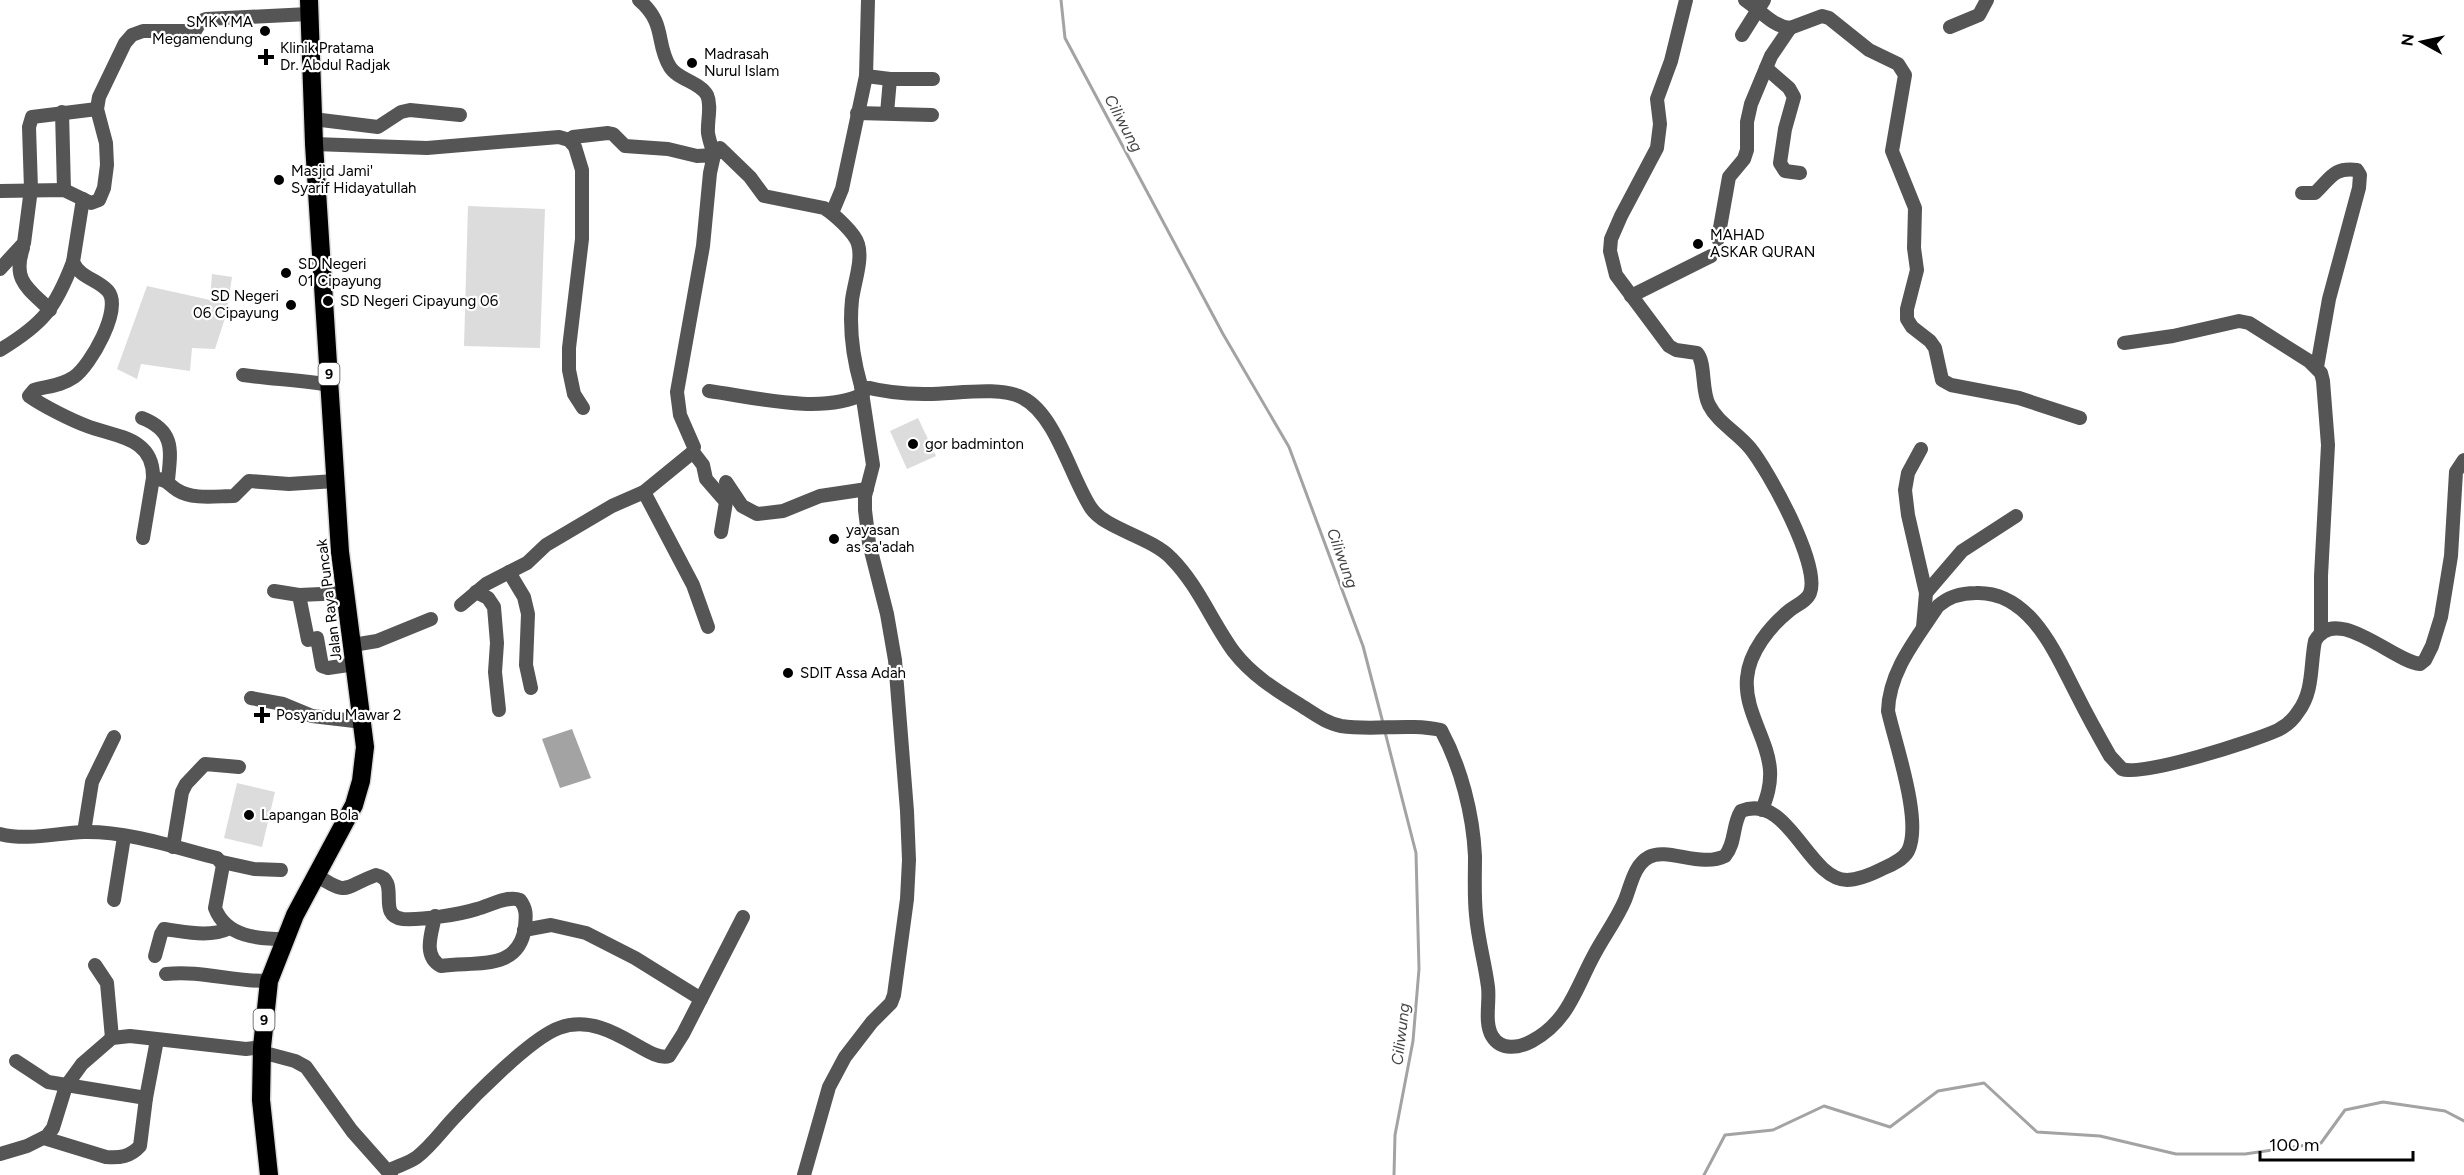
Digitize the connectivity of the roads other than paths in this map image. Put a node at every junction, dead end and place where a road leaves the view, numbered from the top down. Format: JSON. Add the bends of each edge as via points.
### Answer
{"nodes":[{"id":1,"x":639,"y":0,"type":"edge"},
{"id":2,"x":868,"y":0,"type":"edge"},
{"id":3,"x":1686,"y":0,"type":"edge"},
{"id":4,"x":1745,"y":0,"type":"edge"},
{"id":5,"x":1987,"y":0,"type":"edge"},
{"id":6,"x":1762,"y":5,"type":"edge"},
{"id":7,"x":309,"y":7,"type":"edge"},
{"id":8,"x":1950,"y":27,"type":"dead end"},
{"id":9,"x":1790,"y":28,"type":"junction"},
{"id":10,"x":1742,"y":35,"type":"dead end"},
{"id":11,"x":1766,"y":68,"type":"junction"},
{"id":12,"x":866,"y":76,"type":"junction"},
{"id":13,"x":890,"y":79,"type":"junction"},
{"id":14,"x":933,"y":79,"type":"dead end"},
{"id":15,"x":98,"y":109,"type":"junction"},
{"id":16,"x":62,"y":112,"type":"junction"},
{"id":17,"x":857,"y":113,"type":"junction"},
{"id":18,"x":887,"y":113,"type":"junction"},
{"id":19,"x":460,"y":115,"type":"dead end"},
{"id":20,"x":932,"y":115,"type":"dead end"},
{"id":21,"x":313,"y":119,"type":"junction"},
{"id":22,"x":569,"y":140,"type":"junction"},
{"id":23,"x":314,"y":144,"type":"junction"},
{"id":24,"x":714,"y":155,"type":"junction"},
{"id":25,"x":1800,"y":173,"type":"dead end"},
{"id":26,"x":31,"y":189,"type":"junction"},
{"id":27,"x":0,"y":190,"type":"edge"},
{"id":28,"x":64,"y":190,"type":"junction"},
{"id":29,"x":2302,"y":193,"type":"dead end"},
{"id":30,"x":83,"y":199,"type":"junction"},
{"id":31,"x":832,"y":213,"type":"junction"},
{"id":32,"x":1718,"y":239,"type":"dead end"},
{"id":33,"x":24,"y":243,"type":"junction"},
{"id":34,"x":1711,"y":256,"type":"dead end"},
{"id":35,"x":73,"y":262,"type":"junction"},
{"id":36,"x":0,"y":269,"type":"edge"},
{"id":37,"x":1631,"y":296,"type":"junction"},
{"id":38,"x":50,"y":310,"type":"junction"},
{"id":39,"x":2124,"y":343,"type":"dead end"},
{"id":40,"x":0,"y":350,"type":"edge"},
{"id":41,"x":2317,"y":368,"type":"junction"},
{"id":42,"x":243,"y":375,"type":"dead end"},
{"id":43,"x":330,"y":385,"type":"junction"},
{"id":44,"x":862,"y":390,"type":"junction"},
{"id":45,"x":709,"y":391,"type":"dead end"},
{"id":46,"x":583,"y":408,"type":"dead end"},
{"id":47,"x":142,"y":418,"type":"dead end"},
{"id":48,"x":2080,"y":418,"type":"dead end"},
{"id":49,"x":1921,"y":449,"type":"dead end"},
{"id":50,"x":693,"y":452,"type":"junction"},
{"id":51,"x":2464,"y":460,"type":"edge"},
{"id":52,"x":153,"y":478,"type":"junction"},
{"id":53,"x":168,"y":480,"type":"junction"},
{"id":54,"x":335,"y":481,"type":"junction"},
{"id":55,"x":726,"y":482,"type":"dead end"},
{"id":56,"x":867,"y":489,"type":"junction"},
{"id":57,"x":644,"y":492,"type":"junction"},
{"id":58,"x":2016,"y":516,"type":"dead end"},
{"id":59,"x":721,"y":532,"type":"dead end"},
{"id":60,"x":143,"y":538,"type":"dead end"},
{"id":61,"x":509,"y":572,"type":"junction"},
{"id":62,"x":274,"y":591,"type":"dead end"},
{"id":63,"x":476,"y":592,"type":"junction"},
{"id":64,"x":344,"y":593,"type":"junction"},
{"id":65,"x":1926,"y":593,"type":"junction"},
{"id":66,"x":300,"y":594,"type":"junction"},
{"id":67,"x":460,"y":605,"type":"dead end"},
{"id":68,"x":431,"y":619,"type":"dead end"},
{"id":69,"x":708,"y":627,"type":"dead end"},
{"id":70,"x":1923,"y":629,"type":"junction"},
{"id":71,"x":2321,"y":633,"type":"junction"},
{"id":72,"x":359,"y":644,"type":"dead end"},
{"id":73,"x":355,"y":664,"type":"junction"},
{"id":74,"x":531,"y":688,"type":"dead end"},
{"id":75,"x":251,"y":698,"type":"dead end"},
{"id":76,"x":499,"y":710,"type":"dead end"},
{"id":77,"x":363,"y":722,"type":"junction"},
{"id":78,"x":114,"y":737,"type":"dead end"},
{"id":79,"x":239,"y":767,"type":"dead end"},
{"id":80,"x":1762,"y":810,"type":"junction"},
{"id":81,"x":84,"y":832,"type":"junction"},
{"id":82,"x":0,"y":834,"type":"edge"},
{"id":83,"x":124,"y":837,"type":"junction"},
{"id":84,"x":173,"y":847,"type":"junction"},
{"id":85,"x":222,"y":862,"type":"junction"},
{"id":86,"x":281,"y":870,"type":"dead end"},
{"id":87,"x":316,"y":875,"type":"junction"},
{"id":88,"x":114,"y":900,"type":"dead end"},
{"id":89,"x":435,"y":916,"type":"junction"},
{"id":90,"x":743,"y":917,"type":"dead end"},
{"id":91,"x":230,"y":928,"type":"junction"},
{"id":92,"x":524,"y":930,"type":"junction"},
{"id":93,"x":285,"y":939,"type":"junction"},
{"id":94,"x":155,"y":956,"type":"dead end"},
{"id":95,"x":95,"y":965,"type":"dead end"},
{"id":96,"x":166,"y":974,"type":"dead end"},
{"id":97,"x":269,"y":981,"type":"junction"},
{"id":98,"x":701,"y":999,"type":"junction"},
{"id":99,"x":112,"y":1038,"type":"junction"},
{"id":100,"x":158,"y":1040,"type":"junction"},
{"id":101,"x":262,"y":1047,"type":"junction"},
{"id":102,"x":16,"y":1062,"type":"dead end"},
{"id":103,"x":66,"y":1086,"type":"junction"},
{"id":104,"x":146,"y":1098,"type":"junction"},
{"id":105,"x":44,"y":1138,"type":"junction"},
{"id":106,"x":0,"y":1154,"type":"edge"},
{"id":107,"x":390,"y":1173,"type":"edge"},
{"id":108,"x":269,"y":1175,"type":"edge"},
{"id":109,"x":804,"y":1175,"type":"edge"}],
"edges":[{"from":1,"to":24,"type":"street","via":[[657,23],[670,68],[708,97],[708,133]]},
{"from":2,"to":12,"type":"street"},
{"from":3,"to":37,"type":"street","via":[[1657,99],[1657,148],[1611,239],[1613,267]]},
{"from":4,"to":6,"type":"street"},
{"from":5,"to":8,"type":"street","via":[[1978,15]]},
{"from":6,"to":9,"type":"street","via":[[1773,22]]},
{"from":6,"to":10,"type":"street"},
{"from":7,"to":15,"type":"street","via":[[206,19],[195,32],[135,33],[125,43],[109,74]]},
{"from":7,"to":21,"type":"highway","name":"Jalan Raya Puncak","number":"9"},
{"from":9,"to":11,"type":"street"},
{"from":9,"to":48,"type":"street","via":[[1826,16],[1904,72],[1906,82],[1892,151],[1915,208],[1917,270],[1907,320],[1935,348],[1942,380],[2019,398]]},
{"from":11,"to":25,"type":"street","via":[[1794,97],[1780,163],[1785,171]]},
{"from":11,"to":32,"type":"street","via":[[1750,104],[1746,155],[1729,177]]},
{"from":12,"to":13,"type":"street"},
{"from":12,"to":17,"type":"street"},
{"from":13,"to":14,"type":"street"},
{"from":13,"to":18,"type":"street"},
{"from":15,"to":16,"type":"street"},
{"from":15,"to":30,"type":"street","via":[[107,154],[106,178],[96,202]]},
{"from":16,"to":26,"type":"street","via":[[30,120]]},
{"from":16,"to":28,"type":"street"},
{"from":17,"to":18,"type":"street"},
{"from":17,"to":31,"type":"street","via":[[843,189]]},
{"from":18,"to":20,"type":"street"},
{"from":19,"to":21,"type":"street","via":[[410,110],[378,127]]},
{"from":21,"to":23,"type":"highway","name":"Jalan Raya Puncak","number":"9"},
{"from":22,"to":23,"type":"street","via":[[559,137],[427,148]]},
{"from":22,"to":24,"type":"street","via":[[608,133],[625,146]]},
{"from":22,"to":46,"type":"street","via":[[579,154],[583,184],[582,239],[569,370],[574,394]]},
{"from":23,"to":43,"type":"highway","name":"Jalan Raya Puncak","number":"9"},
{"from":24,"to":31,"type":"street","via":[[720,148],[725,152],[764,196],[817,206]]},
{"from":24,"to":50,"type":"street","via":[[703,246],[677,392],[680,415]]},
{"from":26,"to":27,"type":"street"},
{"from":26,"to":28,"type":"street"},
{"from":26,"to":33,"type":"street"},
{"from":28,"to":30,"type":"street"},
{"from":29,"to":41,"type":"street","via":[[2316,193],[2341,169],[2357,170],[2360,175],[2329,299]]},
{"from":30,"to":35,"type":"street"},
{"from":31,"to":44,"type":"street","via":[[859,246],[851,322],[855,368]]},
{"from":33,"to":36,"type":"street"},
{"from":33,"to":38,"type":"street","via":[[19,272],[28,288]]},
{"from":34,"to":37,"type":"street"},
{"from":35,"to":38,"type":"street","via":[[61,294]]},
{"from":35,"to":52,"type":"street","via":[[76,270],[108,292],[111,301],[104,337],[75,376],[62,384],[34,390],[29,396],[87,426],[123,436],[141,446],[153,465]]},
{"from":37,"to":80,"type":"street","via":[[1669,346],[1701,357],[1703,388],[1709,405],[1763,465],[1798,534],[1810,568],[1809,595],[1764,637],[1747,674],[1749,703],[1770,768],[1768,795]]},
{"from":38,"to":40,"type":"street","via":[[33,328]]},
{"from":39,"to":41,"type":"street","via":[[2239,321]]},
{"from":41,"to":71,"type":"street","via":[[2323,381],[2328,445]]},
{"from":42,"to":43,"type":"street"},
{"from":43,"to":54,"type":"highway","name":"Jalan Raya Puncak","number":"9"},
{"from":44,"to":45,"type":"street","via":[[842,402],[815,403]]},
{"from":44,"to":56,"type":"street","via":[[873,465]]},
{"from":44,"to":80,"type":"street","via":[[1005,393],[1028,400],[1049,427],[1095,513],[1171,557],[1248,668],[1321,719],[1341,726],[1441,730],[1449,744],[1472,825],[1476,914],[1490,1001],[1488,1023],[1495,1041],[1506,1047],[1535,1039],[1567,1011],[1638,868],[1648,858],[1657,855],[1698,860],[1725,856],[1741,811]]},
{"from":47,"to":53,"type":"street","via":[[161,428],[168,438]]},
{"from":49,"to":65,"type":"street","via":[[1908,473],[1905,490]]},
{"from":50,"to":57,"type":"street"},
{"from":50,"to":59,"type":"street","via":[[703,465],[706,479],[726,502]]},
{"from":51,"to":71,"type":"street","via":[[2456,472],[2444,601],[2425,660],[2420,664],[2408,661],[2349,631]]},
{"from":52,"to":53,"type":"street"},
{"from":52,"to":60,"type":"street"},
{"from":53,"to":54,"type":"street","via":[[178,490],[196,496],[234,496],[249,481]]},
{"from":54,"to":64,"type":"highway","name":"Jalan Raya Puncak","number":"9"},
{"from":55,"to":56,"type":"street","via":[[747,509],[764,515],[820,496]]},
{"from":56,"to":109,"type":"street","via":[[869,543],[887,614],[898,694],[909,848],[907,899],[894,995],[845,1057],[829,1087]]},
{"from":57,"to":61,"type":"street","via":[[546,545],[527,563]]},
{"from":57,"to":69,"type":"street","via":[[693,585]]},
{"from":58,"to":65,"type":"street","via":[[1962,551]]},
{"from":61,"to":63,"type":"street"},
{"from":61,"to":74,"type":"street","via":[[524,597],[528,614],[526,664]]},
{"from":62,"to":66,"type":"street"},
{"from":63,"to":67,"type":"street"},
{"from":63,"to":76,"type":"street","via":[[488,597],[494,607]]},
{"from":64,"to":66,"type":"street"},
{"from":64,"to":73,"type":"highway","name":"Jalan Raya Puncak","number":"9"},
{"from":65,"to":70,"type":"street"},
{"from":66,"to":73,"type":"street","via":[[308,640],[317,638],[322,666]]},
{"from":68,"to":72,"type":"street","via":[[377,641]]},
{"from":70,"to":71,"type":"street","via":[[1938,606],[1953,596],[1988,593],[2017,607],[2036,624],[2053,650],[2110,756],[2122,769],[2131,771],[2241,744],[2289,723],[2309,691],[2315,641]]},
{"from":70,"to":80,"type":"street","via":[[1897,672],[1889,697],[1888,711],[1912,815],[1911,841],[1904,856],[1878,871],[1841,879],[1821,866],[1784,822]]},
{"from":73,"to":77,"type":"highway","name":"Jalan Raya Puncak","number":"9"},
{"from":75,"to":77,"type":"street","via":[[283,704],[312,716]]},
{"from":77,"to":87,"type":"highway","name":"Jalan Raya Puncak","number":"9","via":[[364,765],[354,805]]},
{"from":78,"to":81,"type":"street","via":[[92,782]]},
{"from":79,"to":84,"type":"street","via":[[205,764],[186,783]]},
{"from":81,"to":82,"type":"street","via":[[35,837]]},
{"from":81,"to":83,"type":"street"},
{"from":83,"to":84,"type":"street"},
{"from":83,"to":88,"type":"street"},
{"from":84,"to":85,"type":"street"},
{"from":85,"to":86,"type":"street"},
{"from":85,"to":91,"type":"street","via":[[215,908]]},
{"from":87,"to":89,"type":"street","via":[[342,889],[380,876],[388,882],[388,904],[396,917]]},
{"from":87,"to":93,"type":"highway","name":"Jalan Raya Puncak","number":"9"},
{"from":89,"to":92,"type":"street","via":[[516,898],[525,906]]},
{"from":89,"to":92,"type":"street","via":[[430,951],[439,965],[498,961],[519,947]]},
{"from":90,"to":98,"type":"street"},
{"from":91,"to":93,"type":"street","via":[[263,939]]},
{"from":91,"to":94,"type":"street","via":[[206,934],[164,928]]},
{"from":92,"to":98,"type":"street","via":[[551,925],[586,933]]},
{"from":93,"to":97,"type":"highway","name":"Jalan Raya Puncak","number":"9"},
{"from":95,"to":99,"type":"street","via":[[107,983]]},
{"from":96,"to":97,"type":"street","via":[[191,972]]},
{"from":97,"to":101,"type":"highway","name":"Jalan Raya Puncak","number":"9"},
{"from":98,"to":107,"type":"street","via":[[666,1058],[611,1030],[583,1025],[558,1028],[532,1045],[488,1085],[417,1157]]},
{"from":99,"to":100,"type":"street"},
{"from":99,"to":103,"type":"street","via":[[82,1064]]},
{"from":100,"to":101,"type":"street","via":[[246,1049]]},
{"from":100,"to":104,"type":"street"},
{"from":101,"to":107,"type":"street","via":[[265,1053],[306,1067],[352,1131]]},
{"from":101,"to":108,"type":"highway","name":"Jalan Raya Puncak","number":"9","via":[[261,1100]]},
{"from":102,"to":103,"type":"street","via":[[48,1083]]},
{"from":103,"to":104,"type":"street"},
{"from":103,"to":105,"type":"street","via":[[53,1128]]},
{"from":104,"to":105,"type":"street","via":[[140,1146],[131,1154],[106,1157]]},
{"from":105,"to":106,"type":"street"}]}
